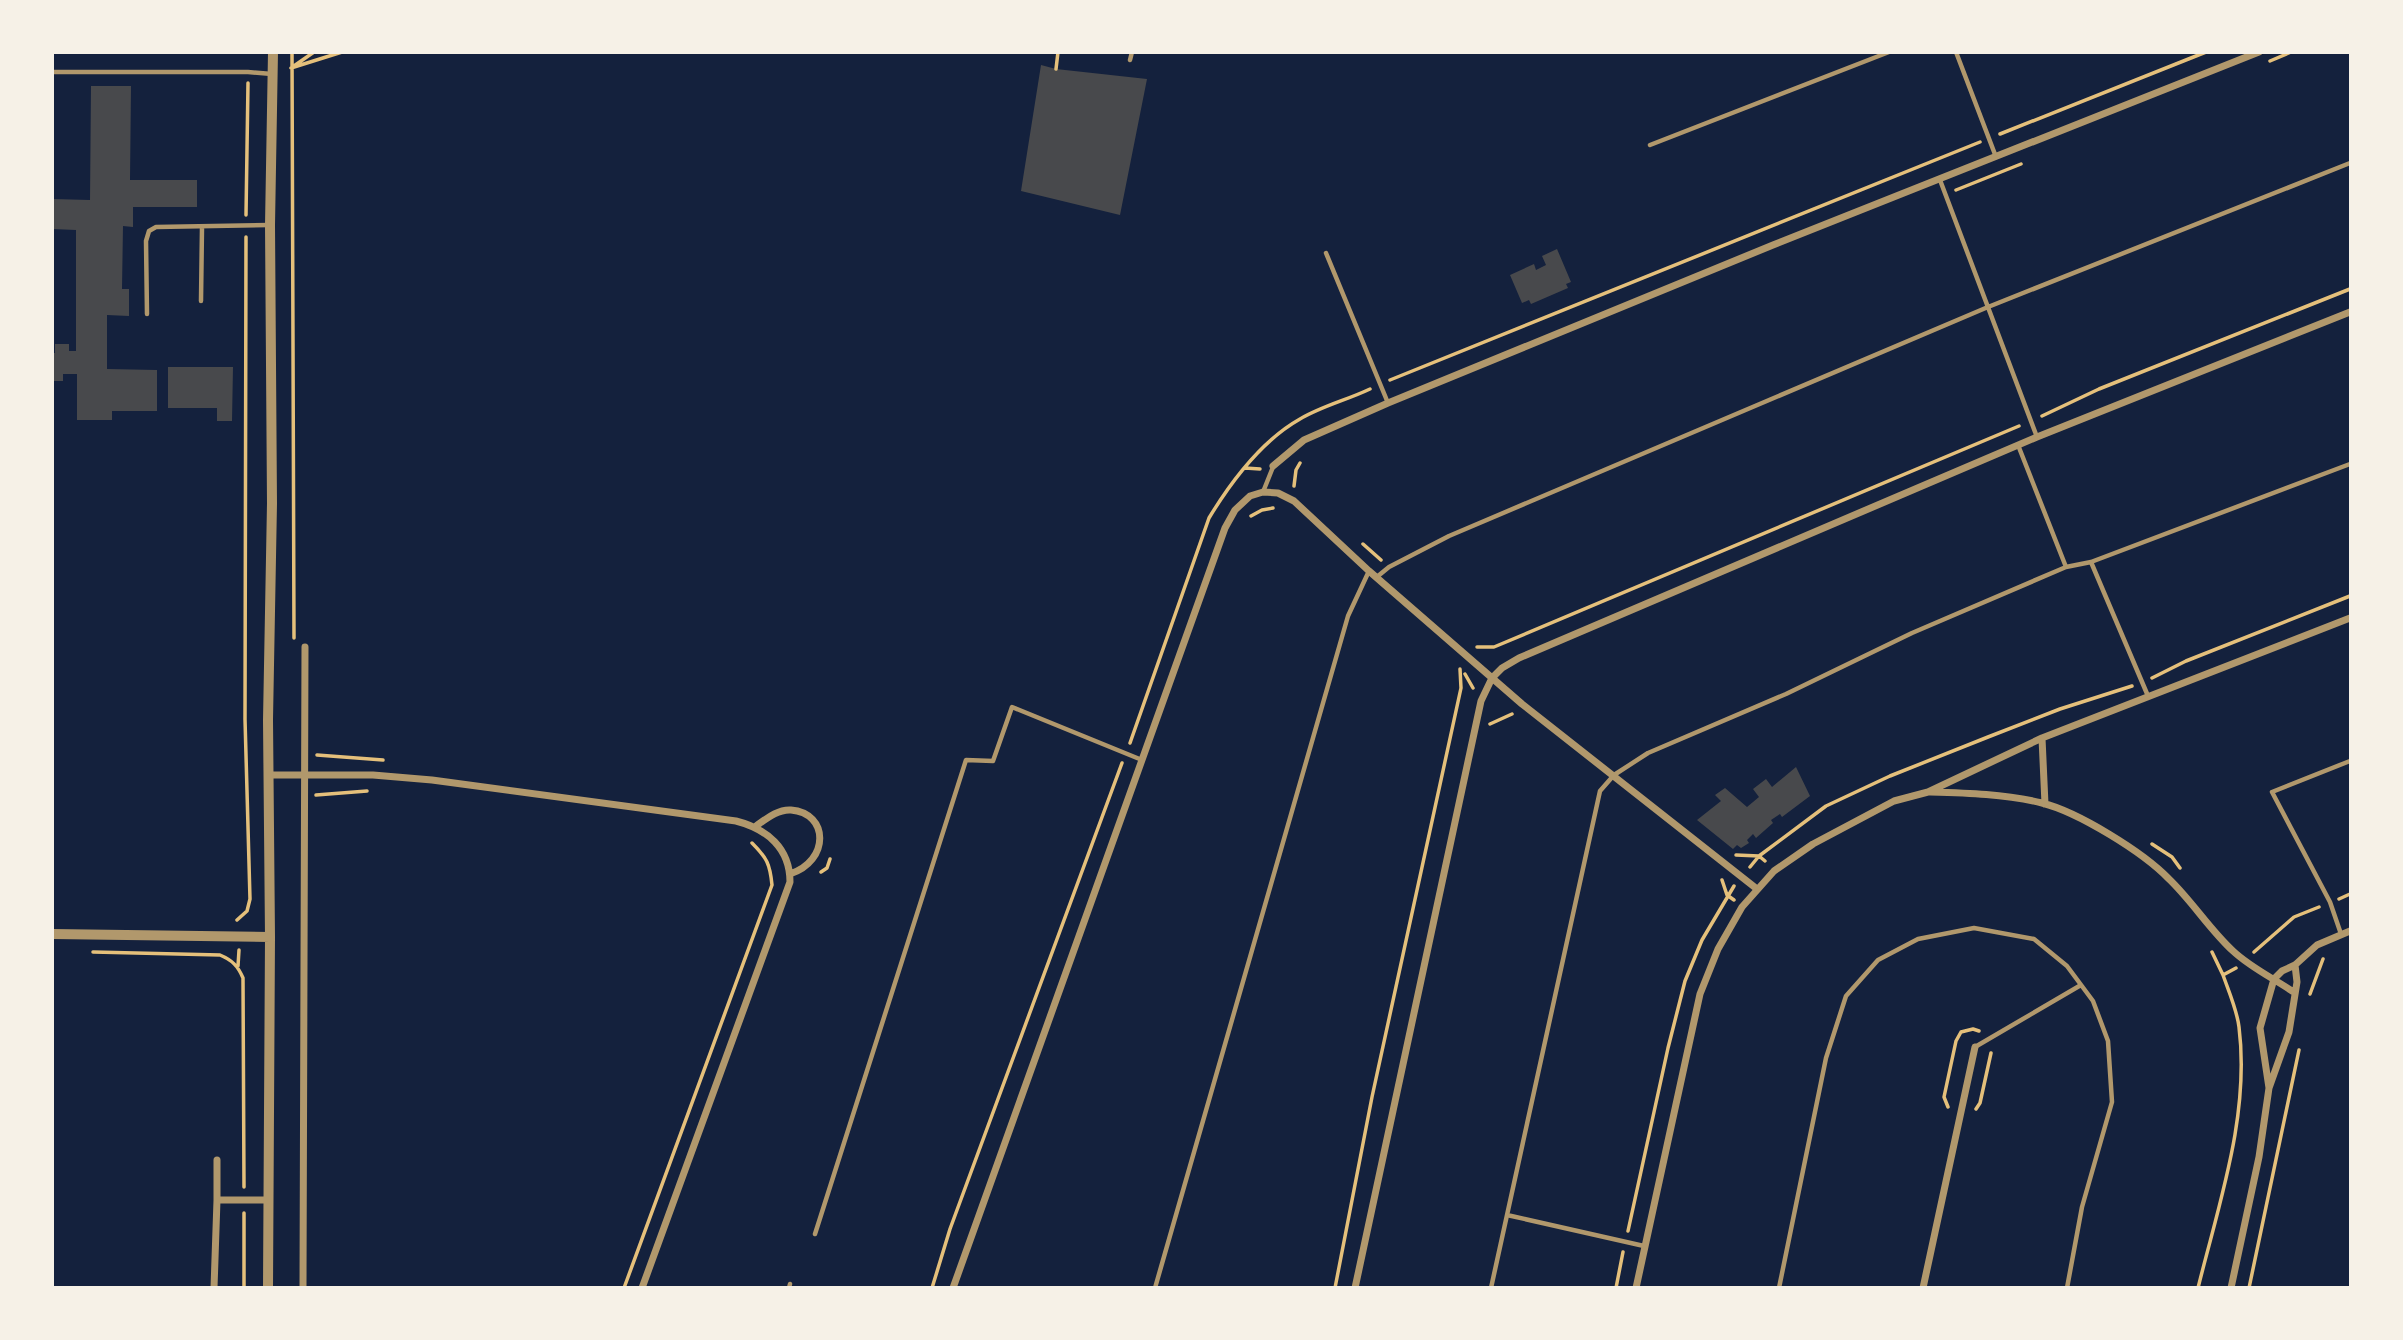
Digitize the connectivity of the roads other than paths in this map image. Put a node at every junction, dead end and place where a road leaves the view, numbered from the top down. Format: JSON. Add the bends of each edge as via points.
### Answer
{"nodes":[{"id":1,"x":273,"y":52,"type":"edge"},
{"id":2,"x":1132,"y":52,"type":"edge"},
{"id":3,"x":1889,"y":52,"type":"edge"},
{"id":4,"x":1956,"y":52,"type":"edge"},
{"id":5,"x":2259,"y":52,"type":"edge"},
{"id":6,"x":1130,"y":60,"type":"dead end"},
{"id":7,"x":52,"y":72,"type":"edge"},
{"id":8,"x":273,"y":74,"type":"junction"},
{"id":9,"x":1650,"y":145,"type":"dead end"},
{"id":10,"x":1997,"y":158,"type":"junction"},
{"id":11,"x":2350,"y":163,"type":"edge"},
{"id":12,"x":1940,"y":180,"type":"junction"},
{"id":13,"x":270,"y":225,"type":"junction"},
{"id":14,"x":202,"y":227,"type":"junction"},
{"id":15,"x":1326,"y":253,"type":"dead end"},
{"id":16,"x":201,"y":301,"type":"dead end"},
{"id":17,"x":1988,"y":307,"type":"junction"},
{"id":18,"x":2350,"y":312,"type":"edge"},
{"id":19,"x":147,"y":314,"type":"dead end"},
{"id":20,"x":1388,"y":403,"type":"junction"},
{"id":21,"x":2037,"y":437,"type":"junction"},
{"id":22,"x":2018,"y":445,"type":"junction"},
{"id":23,"x":2350,"y":464,"type":"edge"},
{"id":24,"x":1273,"y":466,"type":"joint"},
{"id":25,"x":1263,"y":492,"type":"junction"},
{"id":26,"x":2091,"y":562,"type":"junction"},
{"id":27,"x":2066,"y":567,"type":"junction"},
{"id":28,"x":1369,"y":571,"type":"junction"},
{"id":29,"x":1377,"y":576,"type":"junction"},
{"id":30,"x":2350,"y":618,"type":"edge"},
{"id":31,"x":305,"y":647,"type":"dead end"},
{"id":32,"x":1492,"y":678,"type":"junction"},
{"id":33,"x":2148,"y":697,"type":"junction"},
{"id":34,"x":2042,"y":738,"type":"junction"},
{"id":35,"x":1142,"y":760,"type":"junction"},
{"id":36,"x":2350,"y":761,"type":"edge"},
{"id":37,"x":305,"y":774,"type":"junction"},
{"id":38,"x":268,"y":775,"type":"junction"},
{"id":39,"x":1614,"y":775,"type":"junction"},
{"id":40,"x":1928,"y":792,"type":"junction"},
{"id":41,"x":2045,"y":804,"type":"junction"},
{"id":42,"x":756,"y":826,"type":"junction"},
{"id":43,"x":790,"y":874,"type":"junction"},
{"id":44,"x":1757,"y":889,"type":"junction"},
{"id":45,"x":2350,"y":931,"type":"edge"},
{"id":46,"x":52,"y":934,"type":"edge"},
{"id":47,"x":2341,"y":934,"type":"junction"},
{"id":48,"x":270,"y":937,"type":"junction"},
{"id":49,"x":2295,"y":965,"type":"junction"},
{"id":50,"x":2274,"y":979,"type":"junction"},
{"id":51,"x":2081,"y":985,"type":"junction"},
{"id":52,"x":2295,"y":993,"type":"junction"},
{"id":53,"x":1975,"y":1047,"type":"joint"},
{"id":54,"x":2269,"y":1088,"type":"junction"},
{"id":55,"x":218,"y":1160,"type":"dead end"},
{"id":56,"x":217,"y":1200,"type":"junction"},
{"id":57,"x":268,"y":1200,"type":"junction"},
{"id":58,"x":1507,"y":1215,"type":"junction"},
{"id":59,"x":815,"y":1234,"type":"dead end"},
{"id":60,"x":1644,"y":1246,"type":"junction"},
{"id":61,"x":214,"y":1287,"type":"edge"},
{"id":62,"x":268,"y":1287,"type":"edge"},
{"id":63,"x":303,"y":1287,"type":"edge"},
{"id":64,"x":642,"y":1287,"type":"edge"},
{"id":65,"x":953,"y":1287,"type":"edge"},
{"id":66,"x":1156,"y":1287,"type":"edge"},
{"id":67,"x":1354,"y":1287,"type":"edge"},
{"id":68,"x":1491,"y":1287,"type":"edge"},
{"id":69,"x":1636,"y":1287,"type":"edge"},
{"id":70,"x":1779,"y":1287,"type":"edge"},
{"id":71,"x":1923,"y":1287,"type":"edge"},
{"id":72,"x":2067,"y":1287,"type":"edge"},
{"id":73,"x":2231,"y":1287,"type":"edge"}],
"edges":[{"from":1,"to":8,"type":"street"},
{"from":2,"to":6,"type":"lane"},
{"from":3,"to":9,"type":"lane"},
{"from":4,"to":10,"type":"lane"},
{"from":5,"to":10,"type":"street"},
{"from":7,"to":8,"type":"lane"},
{"from":8,"to":13,"type":"street"},
{"from":10,"to":12,"type":"street"},
{"from":11,"to":17,"type":"lane"},
{"from":12,"to":17,"type":"lane"},
{"from":12,"to":20,"type":"street"},
{"from":13,"to":14,"type":"lane"},
{"from":13,"to":38,"type":"street"},
{"from":14,"to":16,"type":"lane"},
{"from":14,"to":19,"type":"lane","via":[[149,231]]},
{"from":15,"to":20,"type":"lane"},
{"from":17,"to":21,"type":"lane"},
{"from":17,"to":29,"type":"lane","via":[[1449,536]]},
{"from":18,"to":21,"type":"street"},
{"from":20,"to":24,"type":"street","via":[[1304,440]]},
{"from":21,"to":22,"type":"street"},
{"from":22,"to":27,"type":"lane"},
{"from":22,"to":32,"type":"street","via":[[1519,658]]},
{"from":23,"to":26,"type":"lane"},
{"from":24,"to":25,"type":"lane"},
{"from":25,"to":28,"type":"street","via":[[1294,501]]},
{"from":25,"to":35,"type":"street","via":[[1250,496],[1235,510],[1225,528]]},
{"from":26,"to":27,"type":"lane"},
{"from":26,"to":33,"type":"lane"},
{"from":27,"to":39,"type":"lane","via":[[1648,753]]},
{"from":28,"to":29,"type":"street"},
{"from":28,"to":66,"type":"lane","via":[[1348,616]]},
{"from":29,"to":32,"type":"street"},
{"from":30,"to":33,"type":"street"},
{"from":31,"to":37,"type":"street"},
{"from":32,"to":39,"type":"street"},
{"from":32,"to":67,"type":"street","via":[[1481,701]]},
{"from":33,"to":34,"type":"street"},
{"from":34,"to":40,"type":"street"},
{"from":34,"to":41,"type":"street"},
{"from":35,"to":59,"type":"lane","via":[[1012,707],[993,761],[966,760]]},
{"from":35,"to":65,"type":"street"},
{"from":36,"to":47,"type":"lane","via":[[2272,792],[2330,902]]},
{"from":37,"to":38,"type":"street"},
{"from":37,"to":42,"type":"street","via":[[432,780]]},
{"from":37,"to":63,"type":"street"},
{"from":38,"to":48,"type":"street"},
{"from":39,"to":44,"type":"street"},
{"from":39,"to":58,"type":"lane","via":[[1600,791]]},
{"from":40,"to":41,"type":"street","via":[[2016,797]]},
{"from":40,"to":44,"type":"street","via":[[1894,801],[1813,844]]},
{"from":41,"to":50,"type":"street","via":[[2132,848],[2168,877],[2244,961]]},
{"from":42,"to":43,"type":"street","via":[[784,855]]},
{"from":42,"to":43,"type":"street","via":[[790,810],[802,813],[819,830],[817,855],[802,870]]},
{"from":43,"to":64,"type":"street"},
{"from":44,"to":60,"type":"street","via":[[1718,948],[1700,994]]},
{"from":45,"to":47,"type":"street"},
{"from":46,"to":48,"type":"street"},
{"from":47,"to":49,"type":"street","via":[[2316,945]]},
{"from":48,"to":57,"type":"street"},
{"from":49,"to":50,"type":"street"},
{"from":49,"to":52,"type":"street"},
{"from":50,"to":52,"type":"street"},
{"from":50,"to":54,"type":"street","via":[[2260,1028]]},
{"from":51,"to":53,"type":"lane"},
{"from":51,"to":70,"type":"lane","via":[[2067,966],[2034,939],[1974,928],[1918,939],[1878,960],[1846,996],[1826,1058]]},
{"from":51,"to":72,"type":"lane","via":[[2108,1041],[2112,1102],[2082,1207]]},
{"from":52,"to":54,"type":"street","via":[[2289,1032]]},
{"from":53,"to":71,"type":"street"},
{"from":54,"to":73,"type":"street"},
{"from":55,"to":56,"type":"street"},
{"from":56,"to":57,"type":"street"},
{"from":56,"to":61,"type":"street"},
{"from":57,"to":62,"type":"street"},
{"from":58,"to":60,"type":"lane"},
{"from":58,"to":68,"type":"lane"},
{"from":60,"to":69,"type":"street"}]}
